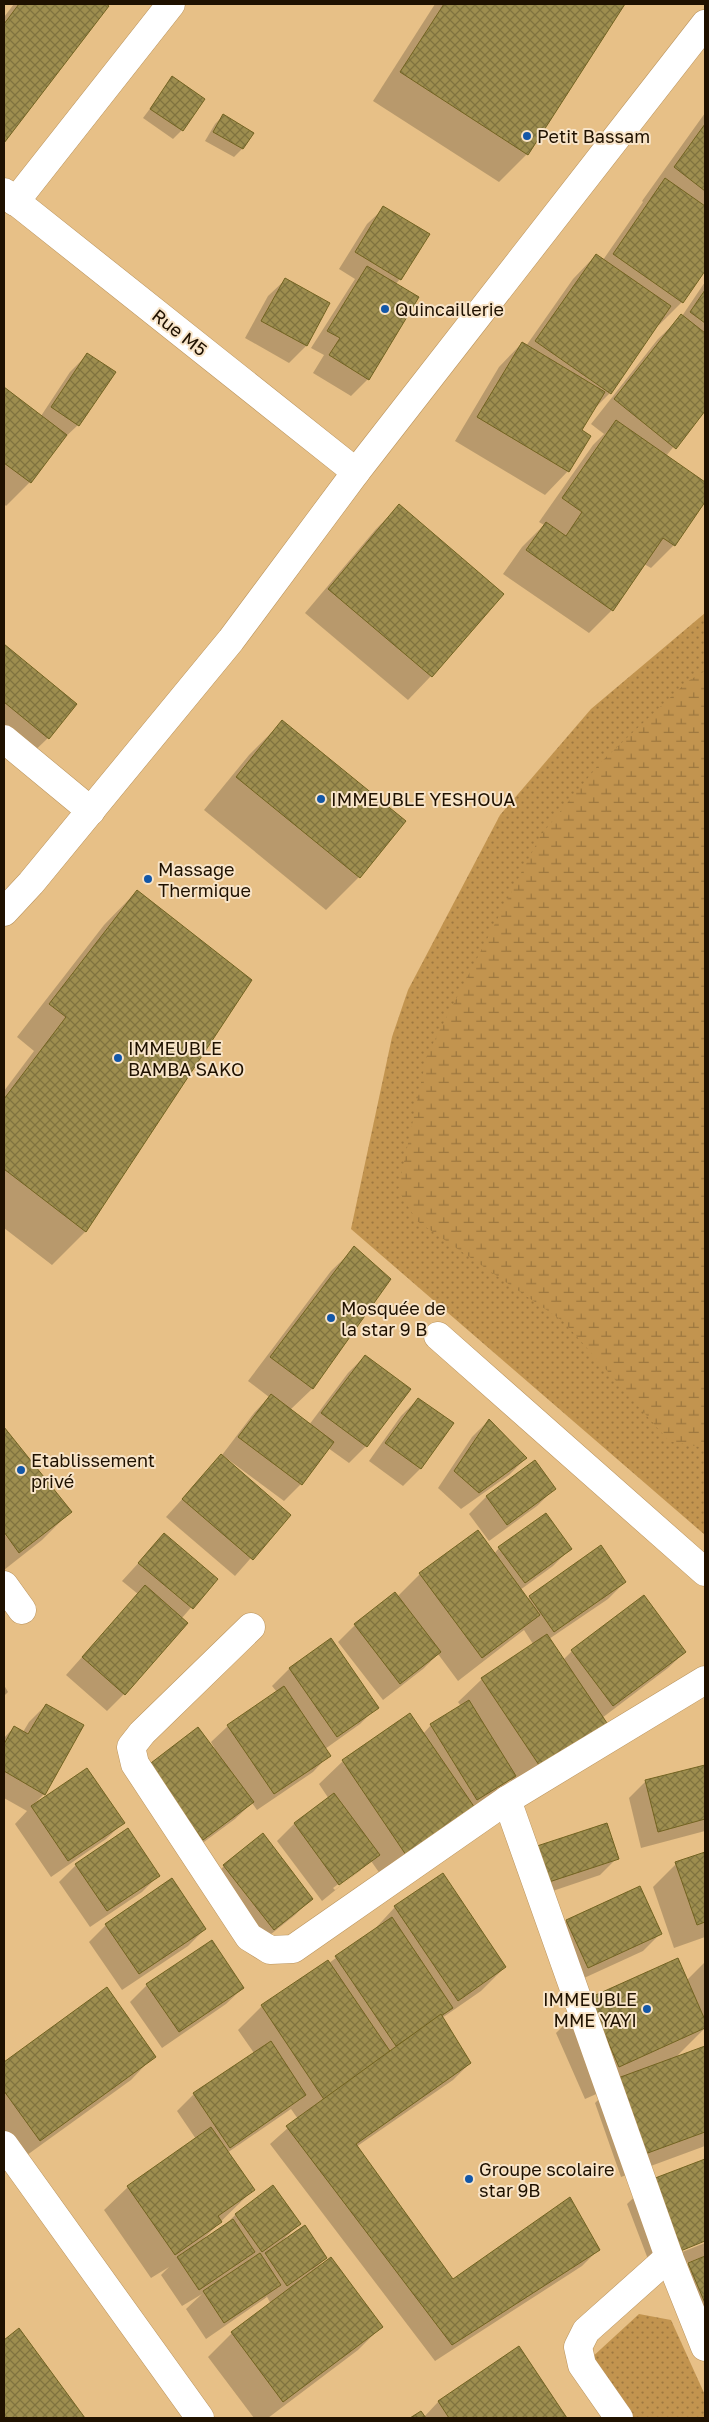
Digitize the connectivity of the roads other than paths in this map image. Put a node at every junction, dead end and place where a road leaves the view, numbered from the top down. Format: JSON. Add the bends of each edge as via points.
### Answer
{"nodes":[{"id":1,"x":171,"y":4,"type":"edge"},
{"id":2,"x":705,"y":24,"type":"edge"},
{"id":3,"x":10,"y":197,"type":"edge"},
{"id":4,"x":356,"y":472,"type":"junction"},
{"id":5,"x":4,"y":739,"type":"edge"},
{"id":6,"x":91,"y":811,"type":"junction"},
{"id":7,"x":4,"y":912,"type":"edge"},
{"id":8,"x":438,"y":1336,"type":"dead end"},
{"id":9,"x":705,"y":1572,"type":"edge"},
{"id":10,"x":4,"y":1585,"type":"edge"},
{"id":11,"x":22,"y":1610,"type":"dead end"},
{"id":12,"x":251,"y":1627,"type":"dead end"},
{"id":13,"x":705,"y":1680,"type":"edge"},
{"id":14,"x":507,"y":1800,"type":"junction"},
{"id":15,"x":4,"y":2145,"type":"edge"},
{"id":16,"x":669,"y":2257,"type":"junction"},
{"id":17,"x":705,"y":2346,"type":"edge"},
{"id":18,"x":200,"y":2418,"type":"edge"},
{"id":19,"x":619,"y":2418,"type":"edge"}],
"edges":[{"from":1,"to":3,"type":"street"},
{"from":2,"to":4,"type":"street"},
{"from":3,"to":4,"type":"street","name":"Rue M5"},
{"from":4,"to":6,"type":"street","via":[[231,640]]},
{"from":5,"to":6,"type":"street"},
{"from":6,"to":7,"type":"street"},
{"from":8,"to":9,"type":"street"},
{"from":10,"to":11,"type":"street"},
{"from":12,"to":14,"type":"street","via":[[142,1732],[131,1747],[135,1764],[250,1937],[270,1950],[293,1949]]},
{"from":13,"to":14,"type":"street"},
{"from":14,"to":16,"type":"street"},
{"from":15,"to":18,"type":"street"},
{"from":16,"to":17,"type":"street"},
{"from":16,"to":19,"type":"street","via":[[586,2331],[578,2347],[582,2365]]}]}
